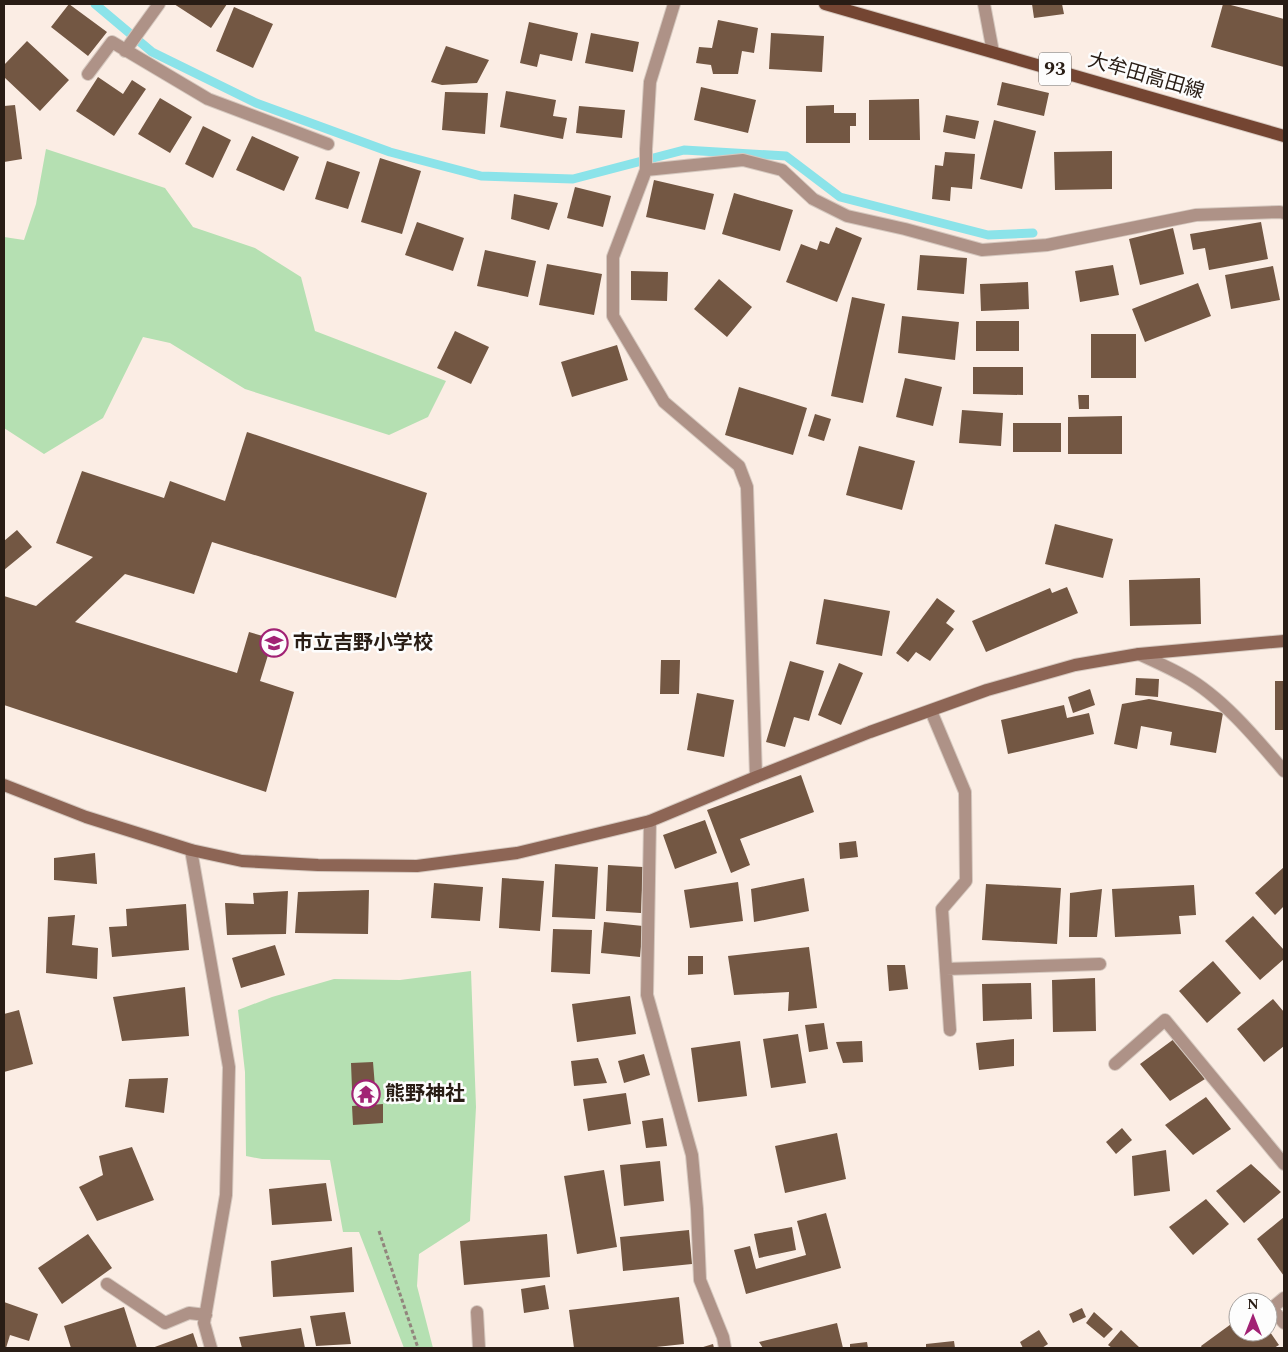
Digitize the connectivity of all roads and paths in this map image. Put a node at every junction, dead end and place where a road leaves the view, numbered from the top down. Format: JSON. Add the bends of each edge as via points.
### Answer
{"nodes":[{"id":1,"x":158,"y":4,"type":"edge"},
{"id":2,"x":674,"y":4,"type":"edge"},
{"id":3,"x":825,"y":4,"type":"edge"},
{"id":4,"x":984,"y":4,"type":"edge"},
{"id":5,"x":128,"y":48,"type":"junction"},
{"id":6,"x":993,"y":52,"type":"junction"},
{"id":7,"x":88,"y":74,"type":"dead end"},
{"id":8,"x":1284,"y":136,"type":"edge"},
{"id":9,"x":328,"y":144,"type":"dead end"},
{"id":10,"x":646,"y":167,"type":"junction"},
{"id":11,"x":1284,"y":213,"type":"edge"},
{"id":12,"x":1284,"y":641,"type":"edge"},
{"id":13,"x":1139,"y":654,"type":"junction"},
{"id":14,"x":931,"y":711,"type":"junction"},
{"id":15,"x":1284,"y":771,"type":"edge"},
{"id":16,"x":756,"y":777,"type":"junction"},
{"id":17,"x":4,"y":785,"type":"edge"},
{"id":18,"x":650,"y":821,"type":"junction"},
{"id":19,"x":191,"y":850,"type":"junction"},
{"id":20,"x":1100,"y":964,"type":"dead end"},
{"id":21,"x":946,"y":969,"type":"junction"},
{"id":22,"x":950,"y":1030,"type":"dead end"},
{"id":23,"x":1115,"y":1064,"type":"dead end"},
{"id":24,"x":1284,"y":1164,"type":"edge"},
{"id":25,"x":380,"y":1230,"type":"dead end"},
{"id":26,"x":107,"y":1284,"type":"dead end"},
{"id":27,"x":1284,"y":1298,"type":"edge"},
{"id":28,"x":478,"y":1312,"type":"dead end"},
{"id":29,"x":206,"y":1315,"type":"junction"},
{"id":30,"x":1284,"y":1323,"type":"edge"},
{"id":31,"x":211,"y":1348,"type":"edge"},
{"id":32,"x":418,"y":1348,"type":"edge"},
{"id":33,"x":479,"y":1348,"type":"edge"},
{"id":34,"x":725,"y":1348,"type":"edge"}],
"edges":[{"from":1,"to":5,"type":"street"},
{"from":2,"to":10,"type":"street","via":[[650,82]]},
{"from":3,"to":6,"type":"main road","name":"大牟田高田線","number":"93"},
{"from":4,"to":6,"type":"street"},
{"from":5,"to":7,"type":"street","via":[[112,42]]},
{"from":5,"to":9,"type":"street","via":[[208,99]]},
{"from":6,"to":8,"type":"main road","name":"大牟田高田線","number":"93"},
{"from":10,"to":11,"type":"street","via":[[743,160],[782,170],[813,199],[847,216],[982,250],[1047,245],[1196,215]]},
{"from":10,"to":16,"type":"street","via":[[613,257],[613,316],[664,402],[739,466],[747,487]]},
{"from":12,"to":13,"type":"street"},
{"from":13,"to":14,"type":"street","via":[[1075,665],[987,690]]},
{"from":13,"to":15,"type":"street","via":[[1185,676],[1215,698]]},
{"from":14,"to":16,"type":"street"},
{"from":14,"to":21,"type":"street","via":[[964,792],[966,880],[942,909]]},
{"from":16,"to":18,"type":"street"},
{"from":17,"to":19,"type":"street","via":[[86,817]]},
{"from":18,"to":19,"type":"street","via":[[517,853],[417,866],[318,866],[242,861]]},
{"from":18,"to":34,"type":"street","via":[[646,995],[692,1155],[700,1280]]},
{"from":19,"to":29,"type":"street","via":[[229,1067],[226,1195]]},
{"from":20,"to":21,"type":"street"},
{"from":21,"to":22,"type":"street"},
{"from":23,"to":24,"type":"street","via":[[1165,1020]]},
{"from":25,"to":32,"type":"path"},
{"from":26,"to":29,"type":"street","via":[[165,1323],[189,1313]]},
{"from":27,"to":30,"type":"street","via":[[1272,1308]]},
{"from":28,"to":33,"type":"street"},
{"from":29,"to":31,"type":"street","via":[[204,1322]]}]}
